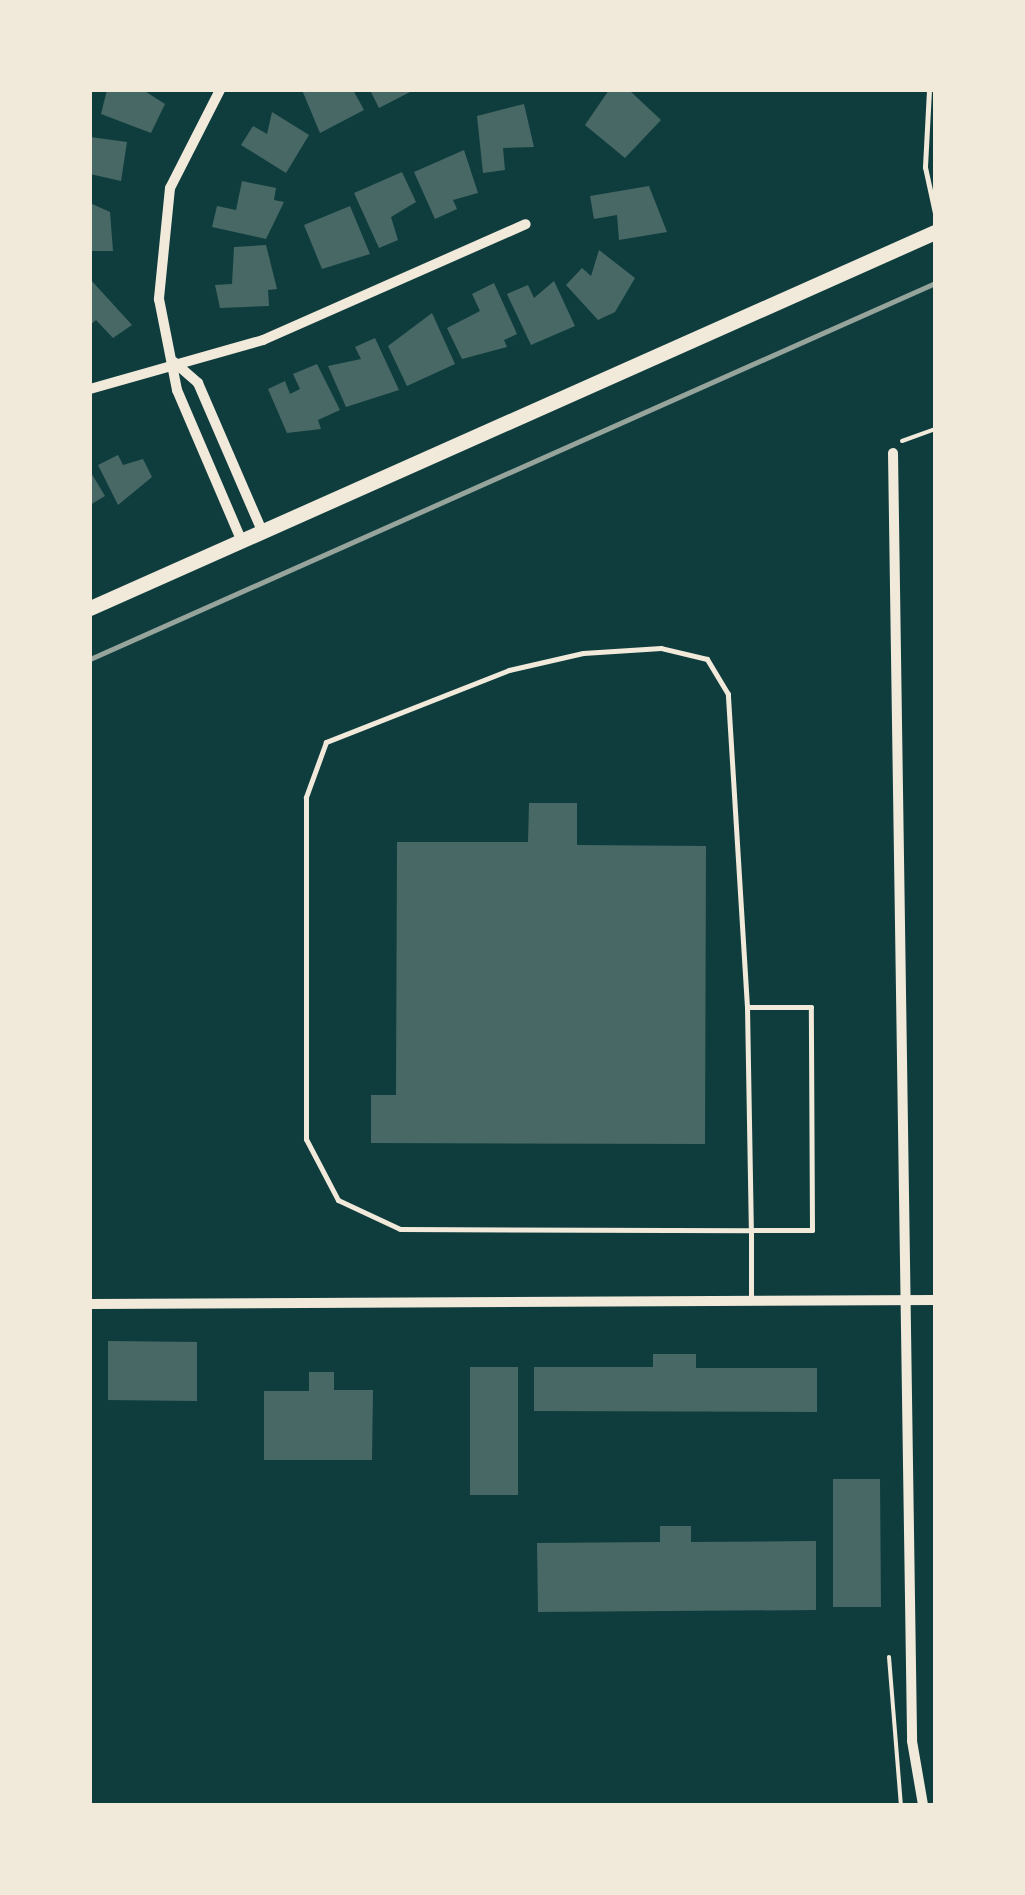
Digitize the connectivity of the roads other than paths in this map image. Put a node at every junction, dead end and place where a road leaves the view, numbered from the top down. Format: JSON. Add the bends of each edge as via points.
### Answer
{"nodes":[{"id":1,"x":220,"y":90,"type":"edge"},
{"id":2,"x":929,"y":90,"type":"edge"},
{"id":3,"x":935,"y":213,"type":"edge"},
{"id":4,"x":526,"y":224,"type":"dead end"},
{"id":5,"x":935,"y":232,"type":"edge"},
{"id":6,"x":174,"y":362,"type":"junction"},
{"id":7,"x":90,"y":389,"type":"edge"},
{"id":8,"x":892,"y":452,"type":"road end"},
{"id":9,"x":263,"y":533,"type":"junction"},
{"id":10,"x":242,"y":542,"type":"junction"},
{"id":11,"x":90,"y":608,"type":"edge"},
{"id":12,"x":747,"y":1007,"type":"junction"},
{"id":13,"x":752,"y":1230,"type":"junction"},
{"id":14,"x":903,"y":1300,"type":"junction"},
{"id":15,"x":935,"y":1300,"type":"edge"},
{"id":16,"x":751,"y":1301,"type":"junction"},
{"id":17,"x":90,"y":1304,"type":"edge"},
{"id":18,"x":924,"y":1805,"type":"edge"}],
"edges":[{"from":1,"to":6,"type":"street","via":[[179,162],[164,212],[159,298]]},
{"from":2,"to":3,"type":"lane","via":[[925,167]]},
{"from":4,"to":6,"type":"street","via":[[263,340]]},
{"from":5,"to":9,"type":"main road"},
{"from":6,"to":7,"type":"street"},
{"from":6,"to":9,"type":"street","via":[[198,383]]},
{"from":6,"to":10,"type":"street"},
{"from":8,"to":14,"type":"street"},
{"from":9,"to":10,"type":"main road"},
{"from":10,"to":11,"type":"main road"},
{"from":12,"to":13,"type":"lane"},
{"from":12,"to":13,"type":"lane","via":[[810,1007],[812,1230]]},
{"from":12,"to":13,"type":"lane","via":[[728,694],[706,659],[660,648],[583,652],[509,670],[326,742],[306,797],[306,1139],[338,1200],[400,1229]]},
{"from":13,"to":16,"type":"lane"},
{"from":14,"to":15,"type":"street"},
{"from":14,"to":16,"type":"street"},
{"from":14,"to":18,"type":"street","via":[[912,1740]]},
{"from":16,"to":17,"type":"street"}]}
